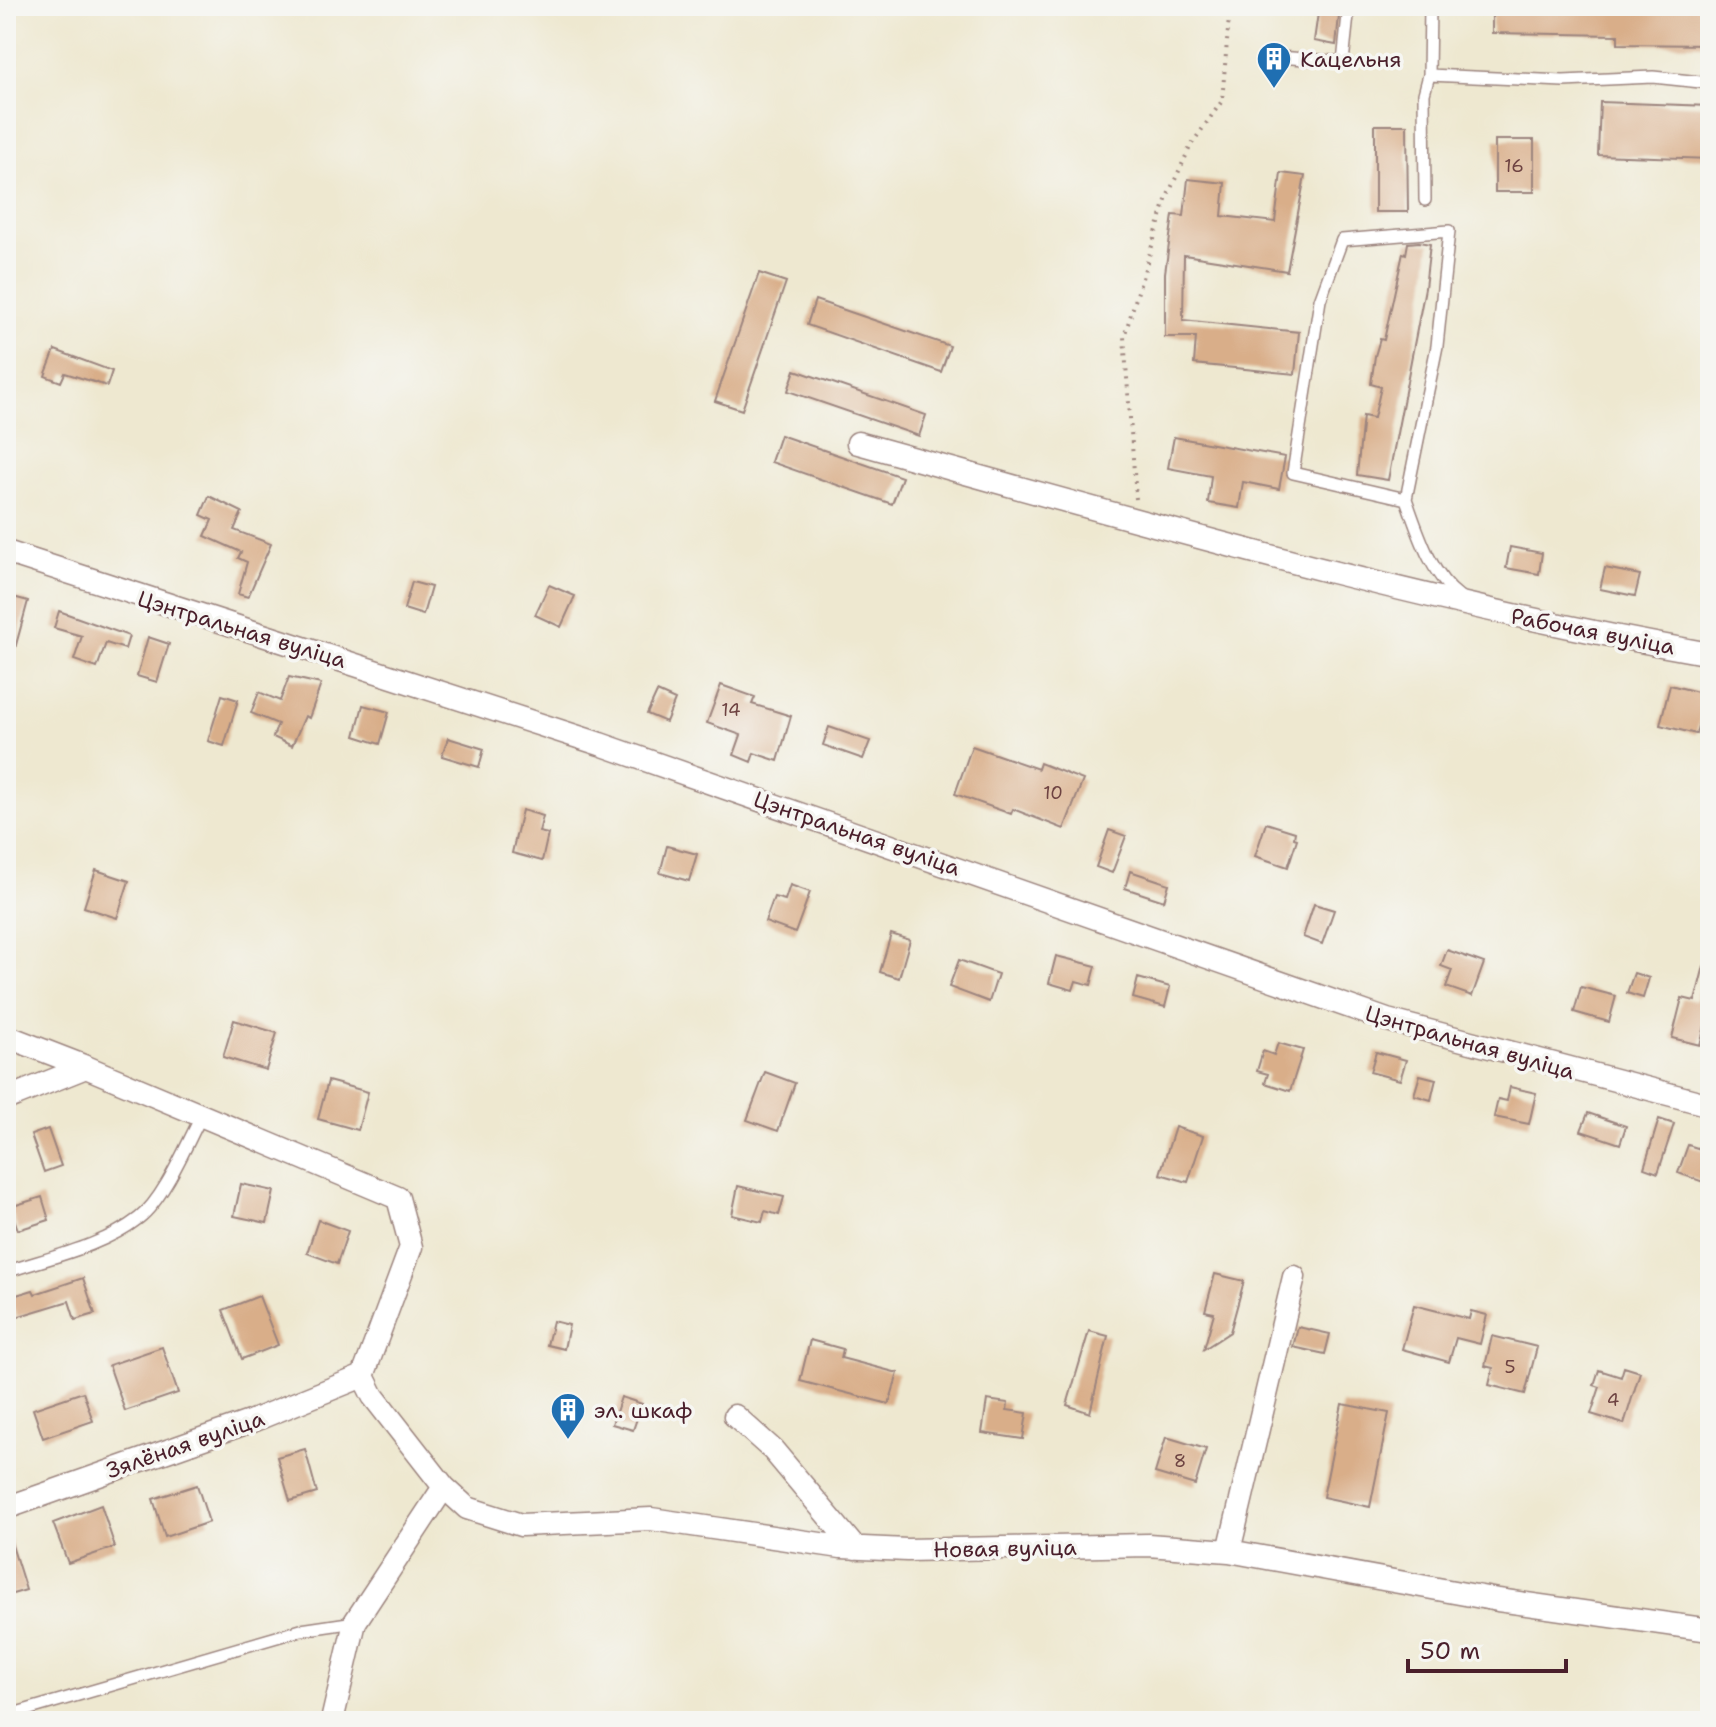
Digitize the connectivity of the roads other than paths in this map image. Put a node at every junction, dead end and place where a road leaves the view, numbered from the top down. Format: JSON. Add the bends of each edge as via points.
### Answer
{"nodes":[{"id":1,"x":1349,"y":6,"type":"edge"},
{"id":2,"x":1430,"y":6,"type":"edge"},
{"id":3,"x":1279,"y":57,"type":"dead end"},
{"id":4,"x":1429,"y":75,"type":"junction"},
{"id":5,"x":1710,"y":83,"type":"edge"},
{"id":6,"x":1425,"y":200,"type":"dead end"},
{"id":7,"x":858,"y":443,"type":"dead end"},
{"id":8,"x":1406,"y":499,"type":"junction"},
{"id":9,"x":6,"y":552,"type":"edge"},
{"id":10,"x":1477,"y":607,"type":"junction"},
{"id":11,"x":1710,"y":654,"type":"edge"},
{"id":12,"x":6,"y":1036,"type":"edge"},
{"id":13,"x":86,"y":1067,"type":"junction"},
{"id":14,"x":6,"y":1099,"type":"edge"},
{"id":15,"x":1710,"y":1105,"type":"edge"},
{"id":16,"x":201,"y":1117,"type":"junction"},
{"id":17,"x":6,"y":1272,"type":"edge"},
{"id":18,"x":1294,"y":1277,"type":"dead end"},
{"id":19,"x":363,"y":1376,"type":"junction"},
{"id":20,"x":735,"y":1416,"type":"dead end"},
{"id":21,"x":444,"y":1487,"type":"junction"},
{"id":22,"x":6,"y":1508,"type":"edge"},
{"id":23,"x":855,"y":1548,"type":"junction"},
{"id":24,"x":1229,"y":1551,"type":"junction"},
{"id":25,"x":355,"y":1622,"type":"junction"},
{"id":26,"x":1710,"y":1630,"type":"edge"},
{"id":27,"x":6,"y":1716,"type":"edge"},
{"id":28,"x":332,"y":1721,"type":"edge"}],
"edges":[{"from":1,"to":3,"type":"lane","via":[[1343,62]]},
{"from":2,"to":4,"type":"lane"},
{"from":4,"to":5,"type":"lane","via":[[1563,81],[1653,77]]},
{"from":4,"to":6,"type":"lane","via":[[1424,94]]},
{"from":7,"to":10,"type":"street","name":"Рабочая вуліца"},
{"from":8,"to":8,"type":"lane","via":[[1437,346],[1449,231],[1342,240],[1320,300],[1293,473]]},
{"from":8,"to":10,"type":"lane","via":[[1422,545],[1448,588]]},
{"from":9,"to":15,"type":"street","name":"Цэнтральная вуліца","via":[[600,744],[1387,1020]]},
{"from":10,"to":11,"type":"street","name":"Рабочая вуліца"},
{"from":12,"to":13,"type":"street"},
{"from":13,"to":14,"type":"street"},
{"from":13,"to":16,"type":"street"},
{"from":16,"to":17,"type":"lane","via":[[141,1217],[101,1241]]},
{"from":16,"to":19,"type":"street","via":[[398,1198],[411,1247]]},
{"from":18,"to":24,"type":"street"},
{"from":19,"to":21,"type":"street","name":"Новая вуліца"},
{"from":19,"to":22,"type":"street","name":"Зялёная вуліца"},
{"from":20,"to":23,"type":"street","via":[[773,1450]]},
{"from":21,"to":23,"type":"street","name":"Новая вуліца","via":[[467,1508],[521,1525],[651,1519]]},
{"from":21,"to":25,"type":"street"},
{"from":23,"to":24,"type":"street","name":"Новая вуліца","via":[[1148,1545]]},
{"from":24,"to":26,"type":"street","name":"Новая вуліца","via":[[1498,1600]]},
{"from":25,"to":27,"type":"lane","via":[[301,1630]]},
{"from":25,"to":28,"type":"street"}]}
